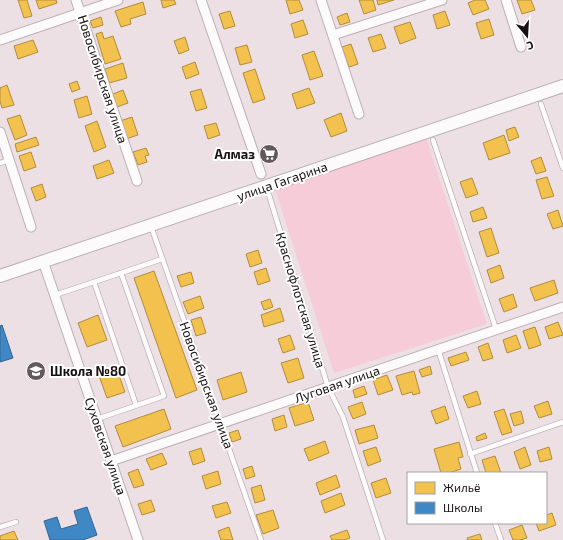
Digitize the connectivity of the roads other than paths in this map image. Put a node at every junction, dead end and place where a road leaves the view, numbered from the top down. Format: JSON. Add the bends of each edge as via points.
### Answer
{"nodes":[{"id":1,"x":76,"y":0,"type":"edge"},
{"id":2,"x":118,"y":0,"type":"edge"},
{"id":3,"x":201,"y":0,"type":"edge"},
{"id":4,"x":321,"y":0,"type":"edge"},
{"id":5,"x":442,"y":0,"type":"edge"},
{"id":6,"x":506,"y":0,"type":"edge"},
{"id":7,"x":81,"y":14,"type":"junction"},
{"id":8,"x":333,"y":35,"type":"junction"},
{"id":9,"x":0,"y":40,"type":"edge"},
{"id":10,"x":521,"y":47,"type":"dead end"},
{"id":11,"x":563,"y":86,"type":"edge"},
{"id":12,"x":541,"y":104,"type":"dead end"},
{"id":13,"x":359,"y":114,"type":"dead end"},
{"id":14,"x":0,"y":132,"type":"edge"},
{"id":15,"x":433,"y":140,"type":"dead end"},
{"id":16,"x":9,"y":160,"type":"junction"},
{"id":17,"x":0,"y":163,"type":"edge"},
{"id":18,"x":563,"y":168,"type":"edge"},
{"id":19,"x":261,"y":174,"type":"dead end"},
{"id":20,"x":137,"y":181,"type":"dead end"},
{"id":21,"x":269,"y":195,"type":"dead end"},
{"id":22,"x":31,"y":227,"type":"dead end"},
{"id":23,"x":152,"y":229,"type":"dead end"},
{"id":24,"x":162,"y":259,"type":"junction"},
{"id":25,"x":43,"y":261,"type":"junction"},
{"id":26,"x":121,"y":273,"type":"junction"},
{"id":27,"x":0,"y":275,"type":"edge"},
{"id":28,"x":94,"y":282,"type":"junction"},
{"id":29,"x":55,"y":295,"type":"junction"},
{"id":30,"x":563,"y":307,"type":"edge"},
{"id":31,"x":496,"y":329,"type":"junction"},
{"id":32,"x":438,"y":349,"type":"junction"},
{"id":33,"x":328,"y":387,"type":"junction"},
{"id":34,"x":136,"y":405,"type":"junction"},
{"id":35,"x":97,"y":419,"type":"junction"},
{"id":36,"x":563,"y":422,"type":"edge"},
{"id":37,"x":221,"y":423,"type":"junction"},
{"id":38,"x":470,"y":454,"type":"junction"},
{"id":39,"x":111,"y":461,"type":"junction"},
{"id":40,"x":477,"y":472,"type":"edge"},
{"id":41,"x":16,"y":522,"type":"dead end"},
{"id":42,"x":495,"y":524,"type":"edge"},
{"id":43,"x":0,"y":527,"type":"edge"},
{"id":44,"x":138,"y":540,"type":"edge"},
{"id":45,"x":261,"y":540,"type":"edge"},
{"id":46,"x":383,"y":540,"type":"edge"},
{"id":47,"x":501,"y":540,"type":"edge"}],
"edges":[{"from":1,"to":7,"type":"street","name":"Новосибирская улица"},
{"from":2,"to":7,"type":"street"},
{"from":3,"to":19,"type":"street"},
{"from":4,"to":8,"type":"street"},
{"from":5,"to":8,"type":"street"},
{"from":6,"to":10,"type":"street"},
{"from":7,"to":9,"type":"street"},
{"from":7,"to":20,"type":"street","name":"Новосибирская улица"},
{"from":8,"to":13,"type":"street"},
{"from":11,"to":25,"type":"street","name":"улица Гагарина"},
{"from":12,"to":18,"type":"lane"},
{"from":14,"to":16,"type":"street"},
{"from":15,"to":31,"type":"lane"},
{"from":16,"to":17,"type":"lane"},
{"from":16,"to":22,"type":"street"},
{"from":21,"to":33,"type":"lane","name":"Краснофлотская улица"},
{"from":23,"to":24,"type":"lane","name":"Новосибирская улица"},
{"from":24,"to":26,"type":"lane"},
{"from":24,"to":37,"type":"lane","name":"Новосибирская улица"},
{"from":25,"to":27,"type":"street","name":"улица Гагарина"},
{"from":25,"to":29,"type":"street","name":"Суховская улица"},
{"from":26,"to":28,"type":"lane"},
{"from":26,"to":34,"type":"lane","via":[[164,396]]},
{"from":28,"to":29,"type":"lane"},
{"from":28,"to":34,"type":"lane"},
{"from":29,"to":35,"type":"street","name":"Суховская улица"},
{"from":30,"to":31,"type":"street","name":"Луговая улица"},
{"from":31,"to":32,"type":"street","name":"Луговая улица"},
{"from":32,"to":33,"type":"street","name":"Луговая улица"},
{"from":32,"to":38,"type":"lane"},
{"from":33,"to":37,"type":"street","name":"Луговая улица"},
{"from":33,"to":46,"type":"lane","name":"Краснофлотская улица","via":[[343,417]]},
{"from":34,"to":35,"type":"lane"},
{"from":35,"to":39,"type":"street","name":"Суховская улица"},
{"from":36,"to":38,"type":"lane"},
{"from":37,"to":39,"type":"street","name":"Луговая улица"},
{"from":37,"to":45,"type":"lane","name":"Новосибирская улица"},
{"from":38,"to":40,"type":"lane"},
{"from":39,"to":44,"type":"street","name":"Суховская улица"},
{"from":41,"to":43,"type":"lane"},
{"from":42,"to":47,"type":"lane"}]}
